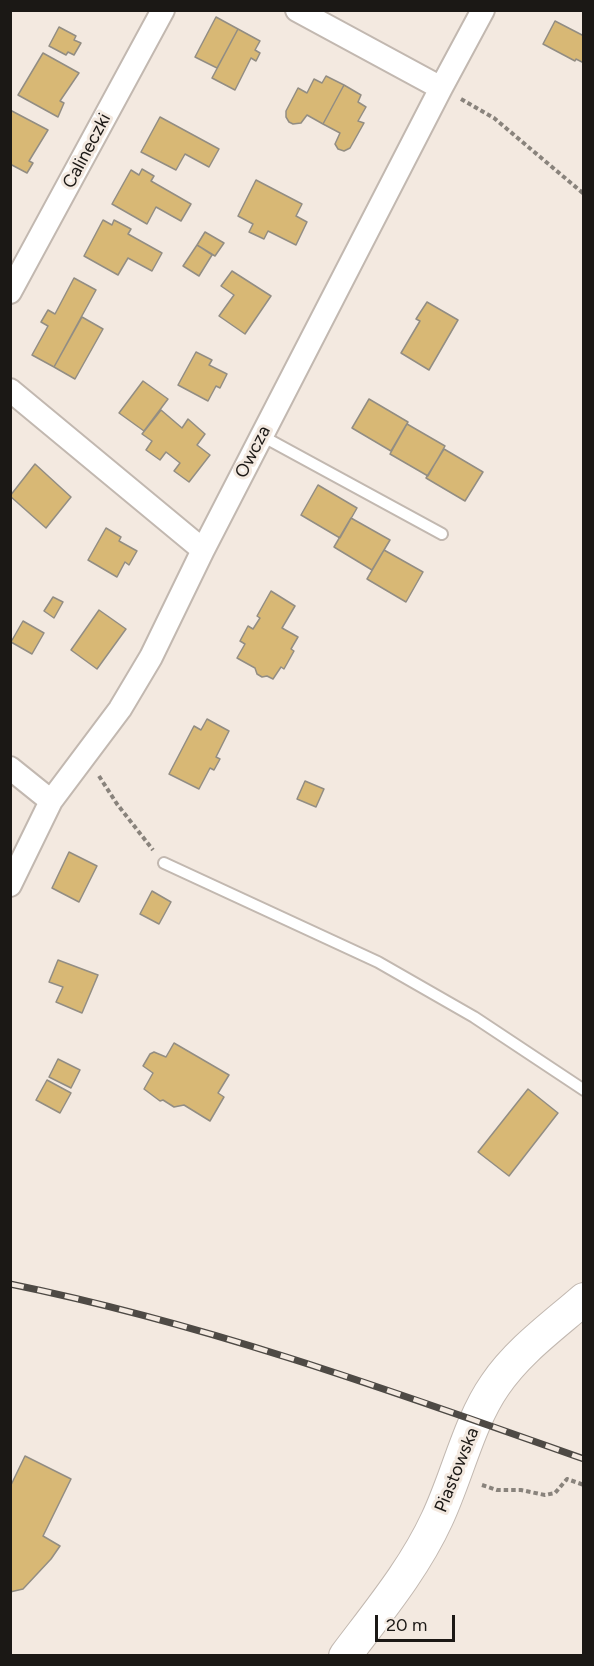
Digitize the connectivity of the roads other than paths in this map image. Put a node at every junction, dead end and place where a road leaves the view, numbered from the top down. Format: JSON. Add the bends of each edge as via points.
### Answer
{"nodes":[{"id":1,"x":163,"y":10,"type":"edge"},
{"id":2,"x":297,"y":10,"type":"edge"},
{"id":3,"x":483,"y":10,"type":"edge"},
{"id":4,"x":441,"y":88,"type":"junction"},
{"id":5,"x":10,"y":292,"type":"edge"},
{"id":6,"x":10,"y":390,"type":"edge"},
{"id":7,"x":262,"y":436,"type":"junction"},
{"id":8,"x":442,"y":534,"type":"dead end"},
{"id":9,"x":203,"y":550,"type":"junction"},
{"id":10,"x":10,"y":768,"type":"edge"},
{"id":11,"x":51,"y":801,"type":"junction"},
{"id":12,"x":164,"y":863,"type":"road end"},
{"id":13,"x":10,"y":885,"type":"edge"},
{"id":14,"x":584,"y":1089,"type":"edge"},
{"id":15,"x":584,"y":1299,"type":"edge"},
{"id":16,"x":345,"y":1656,"type":"edge"}],
"edges":[{"from":1,"to":5,"type":"street","name":"Calineczki"},
{"from":2,"to":4,"type":"street"},
{"from":3,"to":4,"type":"street","name":"Owcza"},
{"from":4,"to":7,"type":"street","name":"Owcza"},
{"from":6,"to":9,"type":"street"},
{"from":7,"to":8,"type":"lane"},
{"from":7,"to":9,"type":"street","name":"Owcza"},
{"from":9,"to":11,"type":"street","name":"Owcza","via":[[125,701]]},
{"from":10,"to":11,"type":"street"},
{"from":11,"to":13,"type":"street","name":"Owcza"},
{"from":12,"to":14,"type":"lane","via":[[378,962],[474,1017]]},
{"from":15,"to":16,"type":"street","name":"Piastowska","via":[[523,1353],[496,1383],[481,1408],[436,1522],[408,1571]]}]}
